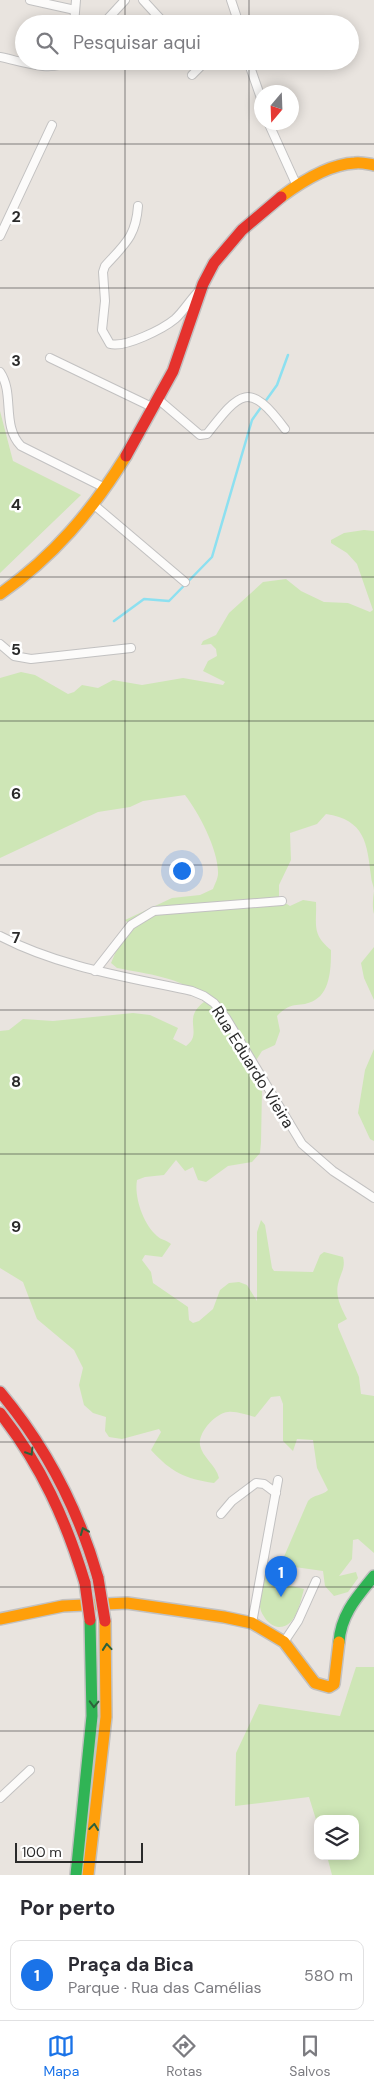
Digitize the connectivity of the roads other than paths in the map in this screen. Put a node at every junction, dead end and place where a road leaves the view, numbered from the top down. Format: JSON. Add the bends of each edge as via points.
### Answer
{"nodes":[{"id":1,"x":30,"y":0,"type":"edge"},
{"id":2,"x":76,"y":0,"type":"edge"},
{"id":3,"x":125,"y":0,"type":"edge"},
{"id":4,"x":143,"y":0,"type":"edge"},
{"id":5,"x":231,"y":0,"type":"edge"},
{"id":6,"x":75,"y":10,"type":"junction"},
{"id":7,"x":75,"y":15,"type":"edge"},
{"id":8,"x":111,"y":15,"type":"edge"},
{"id":9,"x":157,"y":15,"type":"edge"},
{"id":10,"x":236,"y":15,"type":"edge"},
{"id":11,"x":0,"y":57,"type":"edge"},
{"id":12,"x":15,"y":60,"type":"edge"},
{"id":13,"x":197,"y":70,"type":"edge"},
{"id":14,"x":251,"y":70,"type":"edge"},
{"id":15,"x":192,"y":75,"type":"dead end"},
{"id":16,"x":256,"y":85,"type":"edge"},
{"id":17,"x":52,"y":125,"type":"dead end"},
{"id":18,"x":272,"y":130,"type":"edge"},
{"id":19,"x":374,"y":165,"type":"edge"},
{"id":20,"x":297,"y":186,"type":"junction"},
{"id":21,"x":138,"y":206,"type":"dead end"},
{"id":22,"x":0,"y":236,"type":"edge"},
{"id":23,"x":202,"y":286,"type":"junction"},
{"id":24,"x":50,"y":358,"type":"dead end"},
{"id":25,"x":0,"y":372,"type":"edge"},
{"id":26,"x":156,"y":404,"type":"junction"},
{"id":27,"x":285,"y":429,"type":"dead end"},
{"id":28,"x":105,"y":488,"type":"junction"},
{"id":29,"x":93,"y":504,"type":"junction"},
{"id":30,"x":185,"y":582,"type":"dead end"},
{"id":31,"x":0,"y":594,"type":"edge"},
{"id":32,"x":0,"y":644,"type":"edge"},
{"id":33,"x":132,"y":648,"type":"dead end"},
{"id":34,"x":282,"y":900,"type":"dead end"},
{"id":35,"x":0,"y":936,"type":"edge"},
{"id":36,"x":95,"y":971,"type":"junction"},
{"id":37,"x":374,"y":1198,"type":"edge"},
{"id":38,"x":0,"y":1392,"type":"edge"},
{"id":39,"x":0,"y":1413,"type":"edge"},
{"id":40,"x":278,"y":1480,"type":"dead end"},
{"id":41,"x":276,"y":1493,"type":"junction"},
{"id":42,"x":221,"y":1514,"type":"dead end"},
{"id":43,"x":374,"y":1576,"type":"edge"},
{"id":44,"x":316,"y":1581,"type":"dead end"},
{"id":45,"x":0,"y":1619,"type":"edge"},
{"id":46,"x":252,"y":1623,"type":"junction"},
{"id":47,"x":284,"y":1642,"type":"junction"},
{"id":48,"x":30,"y":1770,"type":"dead end"},
{"id":49,"x":0,"y":1798,"type":"edge"},
{"id":50,"x":76,"y":1875,"type":"edge"},
{"id":51,"x":88,"y":1875,"type":"edge"}],
"edges":[{"from":1,"to":6,"type":"street"},
{"from":2,"to":6,"type":"street"},
{"from":3,"to":8,"type":"street"},
{"from":4,"to":9,"type":"street"},
{"from":5,"to":10,"type":"street"},
{"from":6,"to":7,"type":"street"},
{"from":11,"to":12,"type":"street"},
{"from":13,"to":15,"type":"street"},
{"from":14,"to":16,"type":"street"},
{"from":17,"to":22,"type":"street"},
{"from":18,"to":20,"type":"street"},
{"from":19,"to":20,"type":"main road","via":[[352,162]]},
{"from":20,"to":23,"type":"main road","via":[[228,243]]},
{"from":21,"to":23,"type":"street","via":[[137,224],[132,235],[103,272],[102,330],[106,339],[116,346],[124,345],[160,328],[175,319]]},
{"from":23,"to":26,"type":"main road","via":[[181,353]]},
{"from":24,"to":26,"type":"street"},
{"from":25,"to":28,"type":"street","via":[[6,383],[11,431],[15,440]]},
{"from":26,"to":27,"type":"street","via":[[203,435],[233,402],[240,398],[255,398],[268,406]]},
{"from":26,"to":28,"type":"main road"},
{"from":28,"to":29,"type":"main road"},
{"from":29,"to":30,"type":"street"},
{"from":29,"to":31,"type":"main road","via":[[62,544],[25,578]]},
{"from":32,"to":33,"type":"street","via":[[14,656],[31,660]]},
{"from":34,"to":36,"type":"street","via":[[154,911],[131,925]]},
{"from":35,"to":36,"type":"street","name":"Rua Eduardo Vieira","via":[[21,947]]},
{"from":36,"to":37,"type":"street","name":"Rua Eduardo Vieira","via":[[192,991],[214,1004],[226,1018],[302,1144],[333,1171]]},
{"from":51,"to":38,"type":"main road","one_way":true,"bridge":true,"via":[[108,1700],[108,1653],[98,1578],[89,1544],[58,1471],[35,1434]]},
{"from":39,"to":50,"type":"main road","one_way":true,"bridge":true,"via":[[48,1482],[65,1518],[85,1583],[94,1666],[92,1736]]},
{"from":40,"to":41,"type":"street"},
{"from":41,"to":42,"type":"street","via":[[264,1484],[256,1483]]},
{"from":41,"to":46,"type":"street"},
{"from":43,"to":47,"type":"main road","via":[[348,1608],[340,1630],[338,1673],[334,1684],[324,1687],[315,1683]]},
{"from":44,"to":47,"type":"street","via":[[295,1628]]},
{"from":45,"to":46,"type":"main road","via":[[63,1606],[127,1602]]},
{"from":46,"to":47,"type":"main road"},
{"from":48,"to":49,"type":"street"}]}
